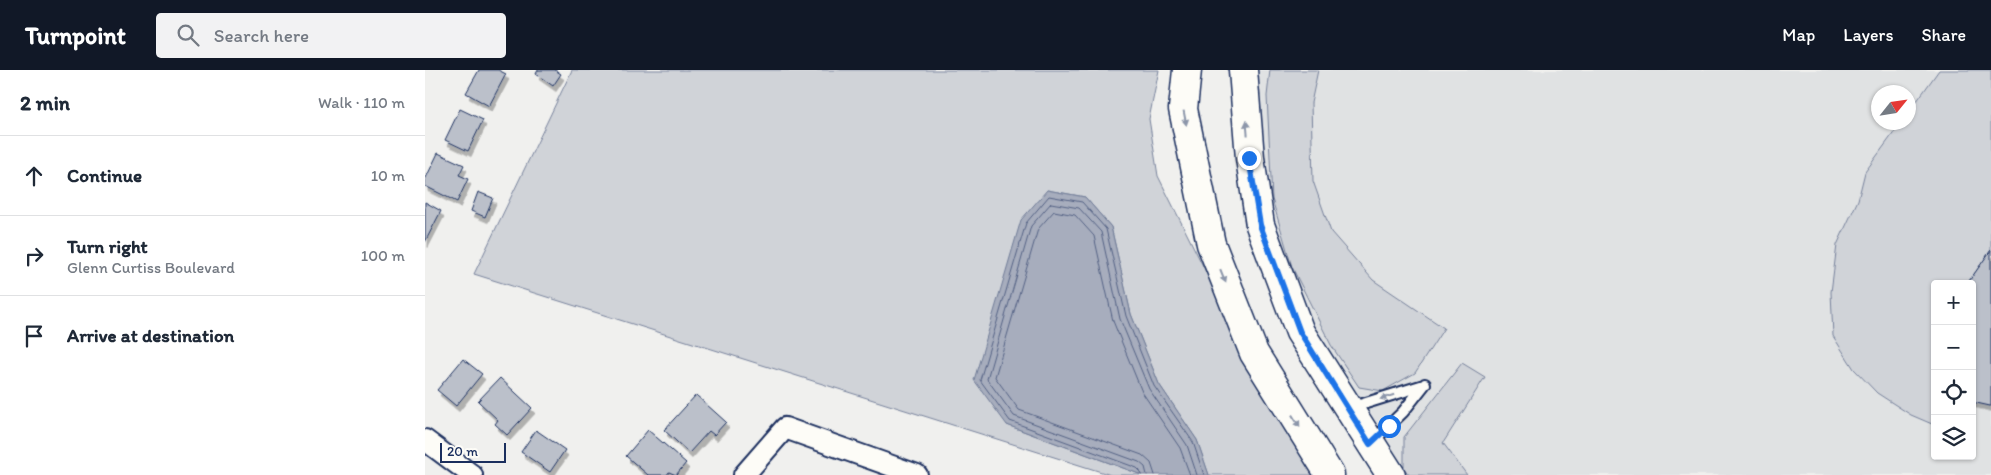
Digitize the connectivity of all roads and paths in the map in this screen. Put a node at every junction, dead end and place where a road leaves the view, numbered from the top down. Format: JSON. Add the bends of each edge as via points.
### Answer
{"nodes":[{"id":1,"x":1187,"y":70,"type":"edge"},
{"id":2,"x":1243,"y":70,"type":"edge"},
{"id":3,"x":1348,"y":408,"type":"junction"},
{"id":4,"x":425,"y":440,"type":"edge"},
{"id":5,"x":1370,"y":444,"type":"junction"},
{"id":6,"x":472,"y":475,"type":"edge"},
{"id":7,"x":744,"y":475,"type":"edge"},
{"id":8,"x":917,"y":475,"type":"edge"},
{"id":9,"x":1330,"y":475,"type":"edge"},
{"id":10,"x":1391,"y":475,"type":"edge"}],
"edges":[{"from":1,"to":9,"type":"main road","one_way":true,"via":[[1183,109],[1211,244],[1254,353]]},
{"from":3,"to":2,"type":"main road","one_way":true,"via":[[1300,332],[1260,225],[1249,158]]},
{"from":3,"to":5,"type":"main road"},
{"from":5,"to":3,"type":"lane","one_way":true,"via":[[1403,412],[1425,384]]},
{"from":4,"to":6,"type":"street"},
{"from":5,"to":10,"type":"main road"},
{"from":7,"to":8,"type":"street","via":[[785,428]]}]}
